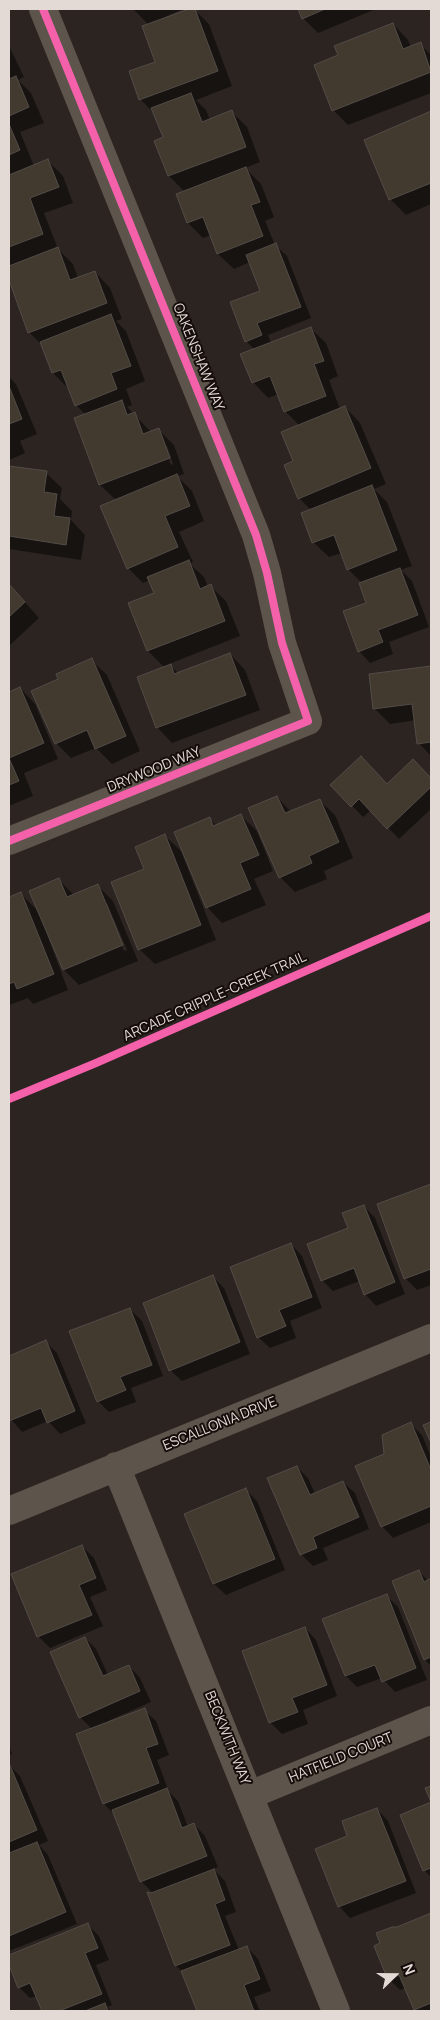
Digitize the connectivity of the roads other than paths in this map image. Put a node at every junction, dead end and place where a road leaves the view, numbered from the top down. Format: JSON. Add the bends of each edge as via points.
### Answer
{"nodes":[{"id":1,"x":43,"y":9,"type":"edge"},
{"id":2,"x":308,"y":721,"type":"joint"},
{"id":3,"x":9,"y":841,"type":"edge"},
{"id":4,"x":431,"y":1338,"type":"edge"},
{"id":5,"x":116,"y":1466,"type":"junction"},
{"id":6,"x":9,"y":1511,"type":"edge"},
{"id":7,"x":431,"y":1720,"type":"edge"},
{"id":8,"x":250,"y":1795,"type":"junction"},
{"id":9,"x":336,"y":2011,"type":"edge"}],
"edges":[{"from":1,"to":2,"type":"street","name":"OAKENSHAW WAY","via":[[256,535],[282,643]]},
{"from":2,"to":3,"type":"street","name":"DRYWOOD WAY"},
{"from":4,"to":5,"type":"street","name":"ESCALLONIA DRIVE"},
{"from":5,"to":6,"type":"street","name":"ESCALLONIA DRIVE"},
{"from":5,"to":8,"type":"street","name":"BECKWITH WAY"},
{"from":7,"to":8,"type":"street","name":"HATFIELD COURT"},
{"from":8,"to":9,"type":"street","name":"BECKWITH WAY"}]}
